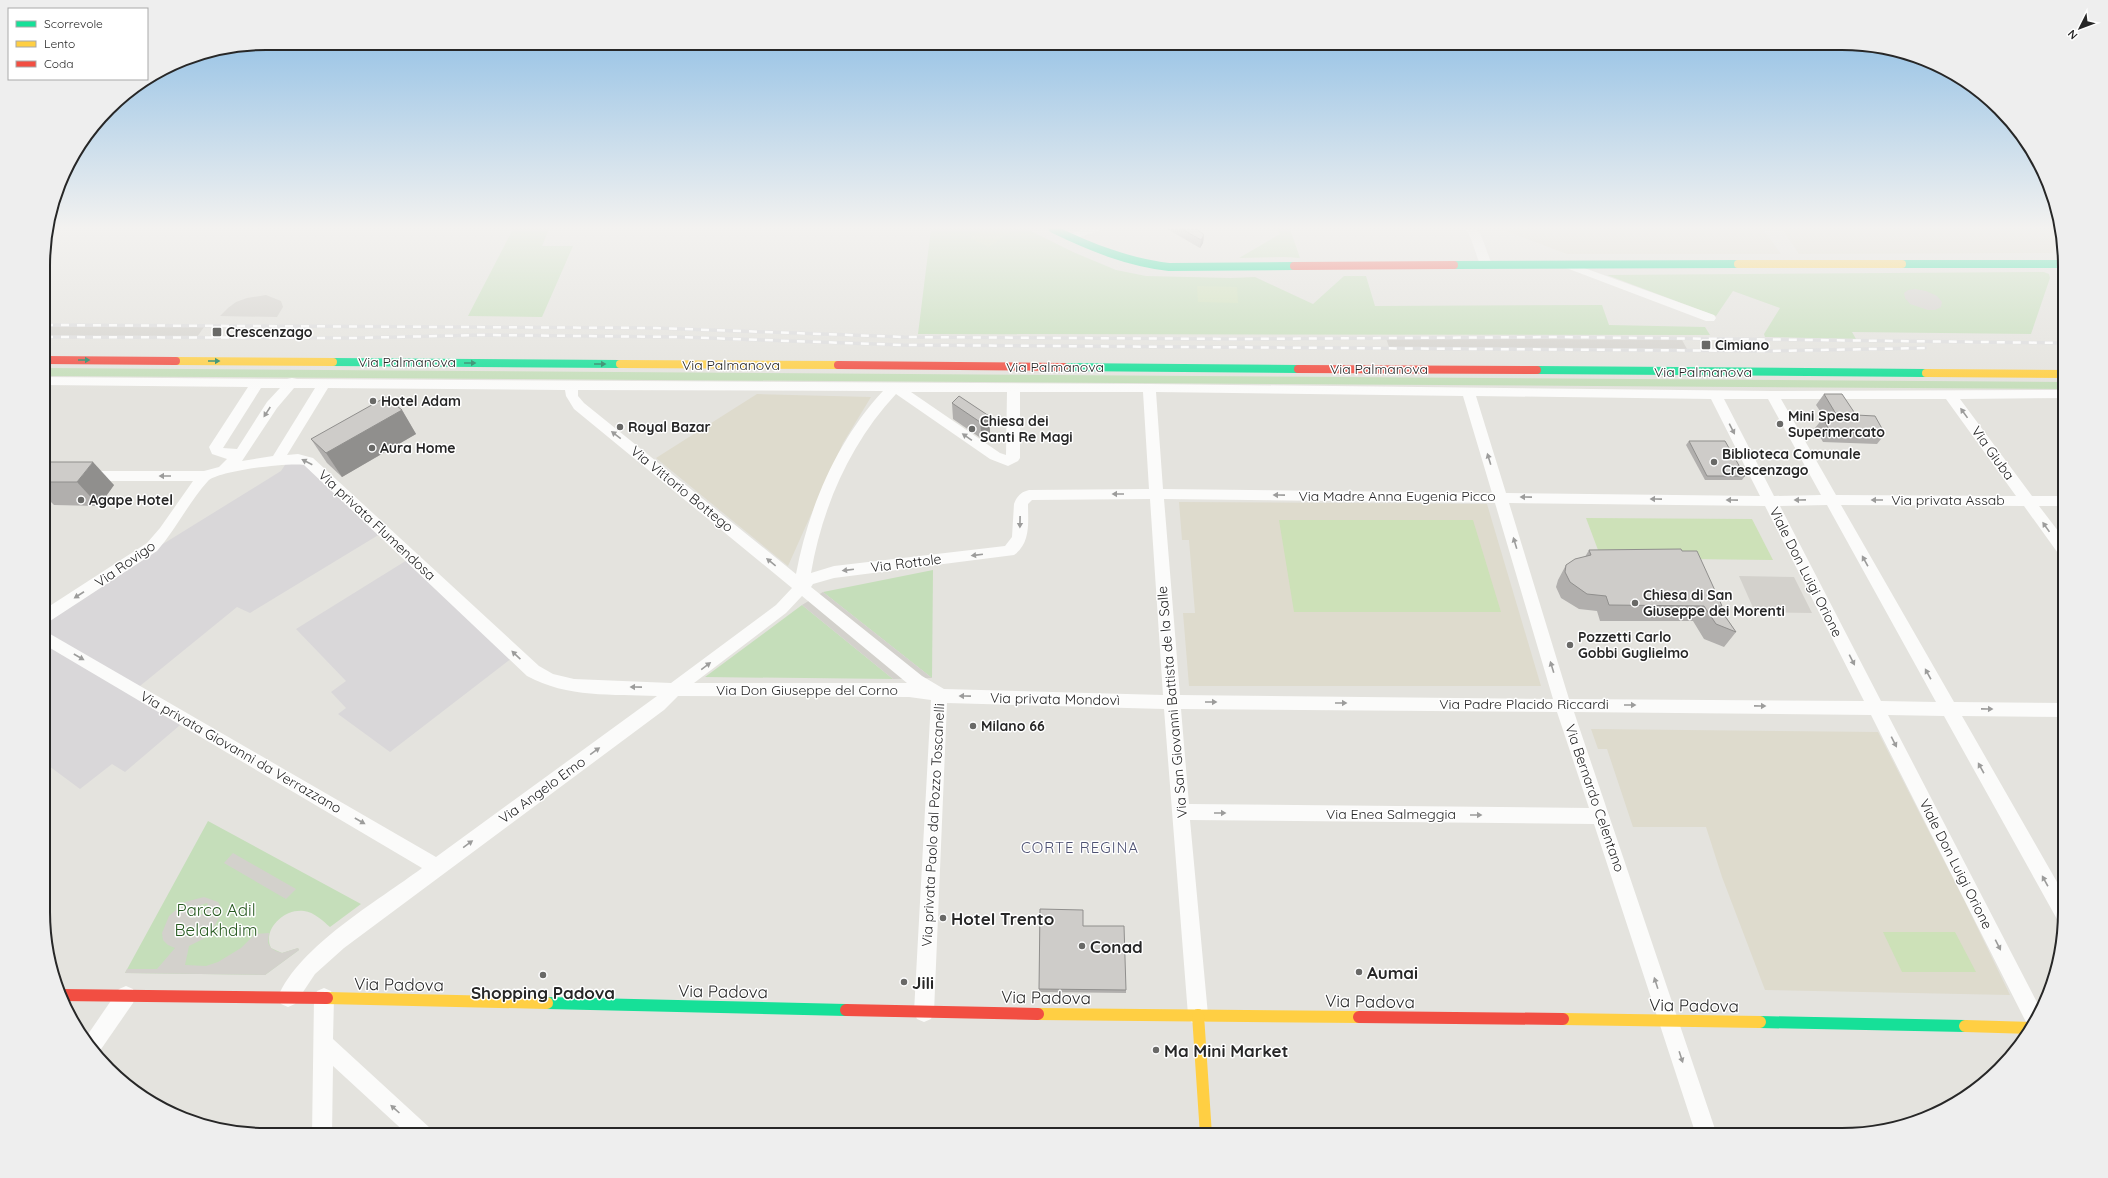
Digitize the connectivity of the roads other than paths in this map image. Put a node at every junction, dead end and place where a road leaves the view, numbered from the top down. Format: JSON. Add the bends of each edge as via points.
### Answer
{"nodes":[{"id":1,"x":1619,"y":284,"type":"edge"},
{"id":2,"x":1710,"y":318,"type":"dead end"},
{"id":3,"x":50,"y":360,"type":"edge"},
{"id":4,"x":2058,"y":374,"type":"edge"},
{"id":5,"x":50,"y":381,"type":"edge"},
{"id":6,"x":258,"y":382,"type":"junction"},
{"id":7,"x":292,"y":382,"type":"junction"},
{"id":8,"x":325,"y":383,"type":"junction"},
{"id":9,"x":572,"y":386,"type":"junction"},
{"id":10,"x":895,"y":387,"type":"junction"},
{"id":11,"x":1014,"y":388,"type":"junction"},
{"id":12,"x":1149,"y":388,"type":"junction"},
{"id":13,"x":1468,"y":391,"type":"junction"},
{"id":14,"x":1950,"y":393,"type":"junction"},
{"id":15,"x":1715,"y":394,"type":"junction"},
{"id":16,"x":2058,"y":394,"type":"edge"},
{"id":17,"x":1772,"y":395,"type":"junction"},
{"id":18,"x":240,"y":454,"type":"junction"},
{"id":19,"x":276,"y":460,"type":"junction"},
{"id":20,"x":223,"y":470,"type":"junction"},
{"id":21,"x":50,"y":476,"type":"edge"},
{"id":22,"x":204,"y":476,"type":"junction"},
{"id":23,"x":1157,"y":494,"type":"junction"},
{"id":24,"x":1500,"y":497,"type":"junction"},
{"id":25,"x":1831,"y":500,"type":"junction"},
{"id":26,"x":1769,"y":501,"type":"junction"},
{"id":27,"x":2028,"y":501,"type":"junction"},
{"id":28,"x":2058,"y":502,"type":"edge"},
{"id":29,"x":2058,"y":544,"type":"edge"},
{"id":30,"x":1015,"y":548,"type":"joint"},
{"id":31,"x":801,"y":586,"type":"junction"},
{"id":32,"x":50,"y":614,"type":"edge"},
{"id":33,"x":50,"y":640,"type":"edge"},
{"id":34,"x":675,"y":689,"type":"junction"},
{"id":35,"x":939,"y":696,"type":"junction"},
{"id":36,"x":1172,"y":702,"type":"junction"},
{"id":37,"x":1564,"y":704,"type":"junction"},
{"id":38,"x":1876,"y":708,"type":"junction"},
{"id":39,"x":1948,"y":708,"type":"junction"},
{"id":40,"x":2058,"y":710,"type":"edge"},
{"id":41,"x":1181,"y":812,"type":"junction"},
{"id":42,"x":1601,"y":816,"type":"junction"},
{"id":43,"x":437,"y":867,"type":"junction"},
{"id":44,"x":2058,"y":904,"type":"edge"},
{"id":45,"x":66,"y":995,"type":"edge"},
{"id":46,"x":126,"y":996,"type":"junction"},
{"id":47,"x":288,"y":997,"type":"junction"},
{"id":48,"x":324,"y":998,"type":"junction"},
{"id":49,"x":924,"y":1012,"type":"junction"},
{"id":50,"x":2032,"y":1014,"type":"edge"},
{"id":51,"x":1198,"y":1015,"type":"junction"},
{"id":52,"x":1668,"y":1020,"type":"junction"},
{"id":53,"x":2024,"y":1028,"type":"edge"},
{"id":54,"x":322,"y":1042,"type":"junction"},
{"id":55,"x":94,"y":1043,"type":"edge"},
{"id":56,"x":322,"y":1128,"type":"edge"},
{"id":57,"x":415,"y":1128,"type":"edge"},
{"id":58,"x":1206,"y":1128,"type":"edge"},
{"id":59,"x":1704,"y":1128,"type":"edge"}],
"edges":[{"from":1,"to":2,"type":"street"},
{"from":3,"to":4,"type":"main road","name":"Via Palmanova","one_way":true},
{"from":5,"to":6,"type":"street","name":"Via Palmanova"},
{"from":6,"to":7,"type":"street","name":"Via Palmanova"},
{"from":6,"to":18,"type":"street","via":[[216,447],[221,453]]},
{"from":7,"to":8,"type":"street","name":"Via Palmanova"},
{"from":7,"to":18,"type":"street","one_way":true,"via":[[275,401]]},
{"from":8,"to":9,"type":"street","name":"Via Palmanova"},
{"from":8,"to":19,"type":"street"},
{"from":9,"to":10,"type":"street","name":"Via Palmanova"},
{"from":31,"to":9,"type":"street","name":"Via Vittorio Bottego","one_way":true,"via":[[579,406],[572,396]]},
{"from":10,"to":11,"type":"street","name":"Via Palmanova"},
{"from":11,"to":10,"type":"street","one_way":true,"via":[[1013,458],[1008,462],[995,456]]},
{"from":10,"to":31,"type":"street","via":[[861,426],[839,467],[807,551]]},
{"from":11,"to":12,"type":"street","name":"Via Palmanova"},
{"from":12,"to":13,"type":"street","name":"Via Palmanova"},
{"from":12,"to":23,"type":"street","name":"Via San Giovanni Battista de la Salle"},
{"from":13,"to":15,"type":"street","name":"Via Palmanova"},
{"from":24,"to":13,"type":"street","name":"Via Bernardo Celentano","one_way":true},
{"from":14,"to":16,"type":"street","name":"Via Palmanova"},
{"from":14,"to":17,"type":"street","name":"Via Palmanova"},
{"from":27,"to":14,"type":"street","name":"Via Giuba","one_way":true},
{"from":15,"to":17,"type":"street","name":"Via Palmanova"},
{"from":15,"to":26,"type":"street","name":"Viale Don Luigi Orione","one_way":true},
{"from":17,"to":25,"type":"street"},
{"from":18,"to":20,"type":"street"},
{"from":19,"to":20,"type":"street","name":"Via privata Flumendosa"},
{"from":34,"to":19,"type":"street","name":"Via privata Flumendosa","one_way":true,"via":[[574,686],[539,675],[312,464],[302,459]]},
{"from":20,"to":22,"type":"street","name":"Via privata Flumendosa"},
{"from":22,"to":21,"type":"street","name":"Via privata Flumendosa","one_way":true},
{"from":22,"to":32,"type":"street","name":"Via Rovigo","one_way":true,"via":[[152,547]]},
{"from":24,"to":23,"type":"street","name":"Via Madre Anna Eugenia Picco","one_way":true},
{"from":23,"to":30,"type":"street","name":"Via Madre Anna Eugenia Picco","one_way":true,"via":[[1025,496],[1021,504],[1020,537]]},
{"from":23,"to":36,"type":"street","name":"Via San Giovanni Battista de la Salle"},
{"from":26,"to":24,"type":"street","name":"Via Madre Anna Eugenia Picco","one_way":true},
{"from":37,"to":24,"type":"street","name":"Via Bernardo Celentano","one_way":true},
{"from":25,"to":26,"type":"street","name":"Viale Don Luigi Orione","one_way":true},
{"from":27,"to":25,"type":"street","name":"Via privata Assab","one_way":true},
{"from":39,"to":25,"type":"street","one_way":true},
{"from":26,"to":38,"type":"street","name":"Viale Don Luigi Orione","one_way":true},
{"from":27,"to":28,"type":"street","name":"Via privata Assab"},
{"from":29,"to":27,"type":"street","name":"Via Giuba","one_way":true},
{"from":30,"to":31,"type":"street","name":"Via Rottole","one_way":true,"via":[[1003,552],[830,572],[808,580]]},
{"from":34,"to":31,"type":"street","name":"Via Angelo Emo","one_way":true,"via":[[777,612]]},
{"from":31,"to":35,"type":"street","name":"Via privata Paolo dal Pozzo Toscanelli","via":[[916,681],[937,692]]},
{"from":33,"to":43,"type":"street","name":"Via privata Giovanni da Verrazzano","one_way":true},
{"from":34,"to":35,"type":"street","name":"Via Don Giuseppe del Corno","via":[[909,690],[927,691]]},
{"from":43,"to":34,"type":"street","name":"Via Angelo Emo","one_way":true,"via":[[658,705]]},
{"from":36,"to":35,"type":"street","name":"Via privata Mondovì","one_way":true},
{"from":35,"to":49,"type":"street","name":"Via privata Paolo dal Pozzo Toscanelli"},
{"from":36,"to":37,"type":"street","name":"Via Padre Placido Riccardi","one_way":true},
{"from":36,"to":41,"type":"street","name":"Via San Giovanni Battista de la Salle"},
{"from":37,"to":38,"type":"street","name":"Via Padre Placido Riccardi","one_way":true},
{"from":37,"to":42,"type":"street","name":"Via Bernardo Celentano"},
{"from":38,"to":39,"type":"street"},
{"from":38,"to":50,"type":"street","name":"Viale Don Luigi Orione","one_way":true},
{"from":39,"to":40,"type":"street","one_way":true},
{"from":44,"to":39,"type":"street","one_way":true},
{"from":41,"to":42,"type":"street","name":"Via Enea Salmeggia","one_way":true},
{"from":41,"to":51,"type":"street","name":"Via San Giovanni Battista de la Salle"},
{"from":52,"to":42,"type":"street","name":"Via Bernardo Celentano","one_way":true},
{"from":43,"to":47,"type":"street","name":"Via Angelo Emo","via":[[316,959],[298,979]]},
{"from":45,"to":46,"type":"main road","name":"Via Padova"},
{"from":46,"to":47,"type":"main road","name":"Via Padova"},
{"from":46,"to":55,"type":"street"},
{"from":47,"to":48,"type":"main road","name":"Via Padova"},
{"from":48,"to":49,"type":"main road","name":"Via Padova"},
{"from":48,"to":54,"type":"street"},
{"from":49,"to":51,"type":"main road","name":"Via Padova"},
{"from":51,"to":52,"type":"main road","name":"Via Padova"},
{"from":51,"to":58,"type":"main road"},
{"from":52,"to":53,"type":"main road","name":"Via Padova"},
{"from":52,"to":59,"type":"street","name":"Via Bernardo Celentano","one_way":true},
{"from":54,"to":56,"type":"street"},
{"from":57,"to":54,"type":"street","one_way":true}]}
